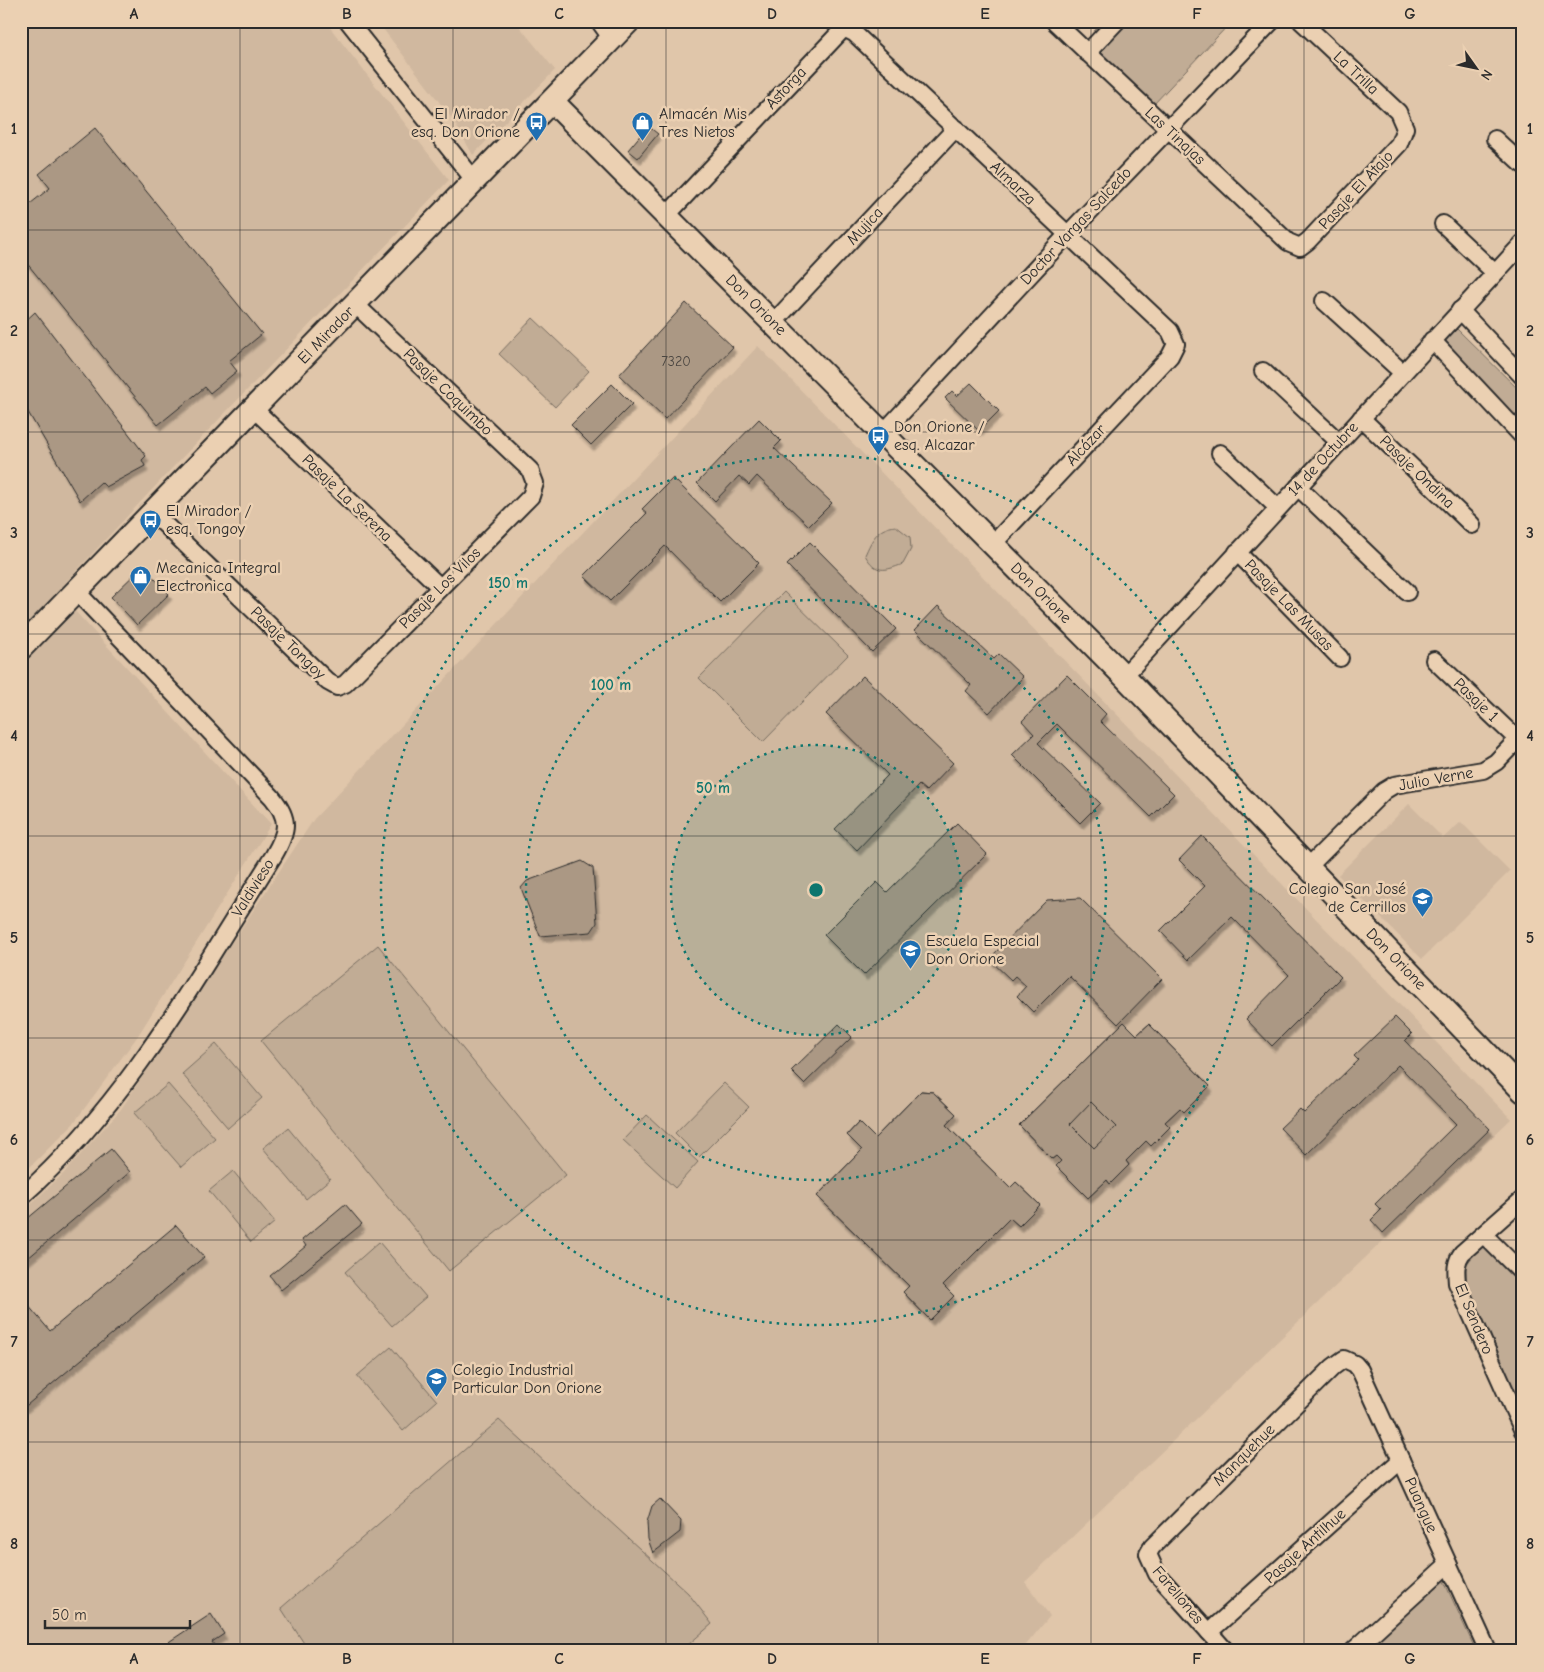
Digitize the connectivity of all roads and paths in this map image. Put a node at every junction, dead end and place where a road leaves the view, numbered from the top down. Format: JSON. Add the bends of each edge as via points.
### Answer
{"nodes":[{"id":1,"x":348,"y":21,"type":"edge"},
{"id":2,"x":630,"y":21,"type":"edge"},
{"id":3,"x":1054,"y":21,"type":"edge"},
{"id":4,"x":1117,"y":21,"type":"edge"},
{"id":5,"x":1272,"y":21,"type":"edge"},
{"id":6,"x":1301,"y":21,"type":"edge"},
{"id":7,"x":844,"y":28,"type":"joint"},
{"id":8,"x":606,"y":30,"type":"edge"},
{"id":9,"x":1087,"y":53,"type":"junction"},
{"id":10,"x":552,"y":101,"type":"junction"},
{"id":11,"x":956,"y":128,"type":"junction"},
{"id":12,"x":1405,"y":128,"type":"joint"},
{"id":13,"x":1168,"y":130,"type":"junction"},
{"id":14,"x":1495,"y":139,"type":"dead end"},
{"id":15,"x":1523,"y":165,"type":"edge"},
{"id":16,"x":475,"y":181,"type":"junction"},
{"id":17,"x":666,"y":216,"type":"junction"},
{"id":18,"x":1444,"y":224,"type":"dead end"},
{"id":19,"x":1068,"y":234,"type":"junction"},
{"id":20,"x":1523,"y":243,"type":"edge"},
{"id":21,"x":1300,"y":247,"type":"joint"},
{"id":22,"x":1495,"y":273,"type":"junction"},
{"id":23,"x":1324,"y":301,"type":"dead end"},
{"id":24,"x":356,"y":304,"type":"junction"},
{"id":25,"x":1460,"y":310,"type":"junction"},
{"id":26,"x":773,"y":323,"type":"junction"},
{"id":27,"x":1432,"y":340,"type":"junction"},
{"id":28,"x":1176,"y":344,"type":"joint"},
{"id":29,"x":1263,"y":371,"type":"dead end"},
{"id":30,"x":1403,"y":373,"type":"junction"},
{"id":31,"x":1523,"y":377,"type":"edge"},
{"id":32,"x":254,"y":409,"type":"junction"},
{"id":33,"x":1361,"y":418,"type":"junction"},
{"id":34,"x":883,"y":433,"type":"junction"},
{"id":35,"x":1523,"y":436,"type":"edge"},
{"id":36,"x":1339,"y":442,"type":"junction"},
{"id":37,"x":1220,"y":453,"type":"dead end"},
{"id":38,"x":535,"y":483,"type":"joint"},
{"id":39,"x":1298,"y":487,"type":"junction"},
{"id":40,"x":1278,"y":508,"type":"junction"},
{"id":41,"x":153,"y":513,"type":"junction"},
{"id":42,"x":1472,"y":526,"type":"dead end"},
{"id":43,"x":993,"y":544,"type":"junction"},
{"id":44,"x":1237,"y":552,"type":"junction"},
{"id":45,"x":440,"y":588,"type":"junction"},
{"id":46,"x":78,"y":592,"type":"junction"},
{"id":47,"x":1407,"y":592,"type":"dead end"},
{"id":48,"x":21,"y":648,"type":"edge"},
{"id":49,"x":1340,"y":658,"type":"dead end"},
{"id":50,"x":1434,"y":660,"type":"dead end"},
{"id":51,"x":1124,"y":676,"type":"junction"},
{"id":52,"x":338,"y":687,"type":"joint"},
{"id":53,"x":1520,"y":737,"type":"edge"},
{"id":54,"x":1308,"y":867,"type":"junction"},
{"id":55,"x":1523,"y":1091,"type":"edge"},
{"id":56,"x":21,"y":1197,"type":"edge"},
{"id":57,"x":1523,"y":1199,"type":"edge"},
{"id":58,"x":1484,"y":1235,"type":"junction"},
{"id":59,"x":1523,"y":1274,"type":"edge"},
{"id":60,"x":1351,"y":1361,"type":"joint"},
{"id":61,"x":1519,"y":1411,"type":"edge"},
{"id":62,"x":1523,"y":1431,"type":"edge"},
{"id":63,"x":1401,"y":1460,"type":"junction"},
{"id":64,"x":1150,"y":1562,"type":"joint"},
{"id":65,"x":1448,"y":1564,"type":"junction"},
{"id":66,"x":1210,"y":1632,"type":"junction"},
{"id":67,"x":1226,"y":1651,"type":"edge"},
{"id":68,"x":1353,"y":1651,"type":"edge"},
{"id":69,"x":1488,"y":1651,"type":"edge"}],
"edges":[{"from":1,"to":16,"type":"street"},
{"from":2,"to":8,"type":"street","name":"El Mirador"},
{"from":3,"to":9,"type":"street","name":"Las Tinajas"},
{"from":4,"to":9,"type":"street"},
{"from":5,"to":13,"type":"street","name":"Doctor Vargas Salcedo"},
{"from":6,"to":12,"type":"street","name":"La Trilla","via":[[1398,112]]},
{"from":7,"to":11,"type":"street","name":"Almarza","via":[[854,33]]},
{"from":7,"to":17,"type":"street","name":"Astorga"},
{"from":8,"to":10,"type":"street","name":"El Mirador"},
{"from":9,"to":13,"type":"street","name":"Las Tinajas"},
{"from":10,"to":16,"type":"street","name":"El Mirador"},
{"from":10,"to":17,"type":"street","name":"Don Orione"},
{"from":11,"to":19,"type":"street","name":"Almarza"},
{"from":11,"to":26,"type":"street","name":"Mujica"},
{"from":12,"to":21,"type":"street","name":"Pasaje El Atajo","via":[[1399,144]]},
{"from":13,"to":19,"type":"street","name":"Doctor Vargas Salcedo"},
{"from":13,"to":21,"type":"street","name":"Las Tinajas","via":[[1288,242]]},
{"from":14,"to":15,"type":"street"},
{"from":16,"to":24,"type":"street","name":"El Mirador"},
{"from":17,"to":26,"type":"street","name":"Don Orione"},
{"from":18,"to":22,"type":"street"},
{"from":19,"to":28,"type":"street","name":"Almarza","via":[[1170,331]]},
{"from":19,"to":34,"type":"street","name":"Doctor Vargas Salcedo"},
{"from":20,"to":22,"type":"street","name":"14 de Octubre"},
{"from":22,"to":25,"type":"street","name":"14 de Octubre"},
{"from":23,"to":30,"type":"street"},
{"from":24,"to":32,"type":"street","name":"El Mirador"},
{"from":24,"to":38,"type":"street","name":"Pasaje Coquimbo","via":[[530,470]]},
{"from":25,"to":27,"type":"street","name":"14 de Octubre"},
{"from":25,"to":31,"type":"street"},
{"from":26,"to":34,"type":"street","name":"Don Orione"},
{"from":27,"to":30,"type":"street","name":"14 de Octubre"},
{"from":27,"to":35,"type":"street"},
{"from":28,"to":43,"type":"street","name":"Alcázar","via":[[1170,356]]},
{"from":29,"to":36,"type":"street"},
{"from":30,"to":33,"type":"street","name":"14 de Octubre"},
{"from":32,"to":41,"type":"street","name":"El Mirador"},
{"from":32,"to":45,"type":"street","name":"Pasaje La Serena"},
{"from":33,"to":36,"type":"street","name":"14 de Octubre"},
{"from":33,"to":42,"type":"street","name":"Pasaje Ondina"},
{"from":34,"to":43,"type":"street","name":"Don Orione"},
{"from":36,"to":39,"type":"street","name":"14 de Octubre"},
{"from":37,"to":40,"type":"street"},
{"from":38,"to":45,"type":"street","name":"Pasaje Los Vilos","via":[[531,496]]},
{"from":39,"to":40,"type":"street","name":"14 de Octubre"},
{"from":39,"to":47,"type":"street"},
{"from":40,"to":44,"type":"street","name":"14 de Octubre"},
{"from":41,"to":46,"type":"street","name":"El Mirador"},
{"from":41,"to":52,"type":"street","name":"Pasaje Tongoy","via":[[328,682]]},
{"from":43,"to":51,"type":"street","name":"Don Orione"},
{"from":44,"to":49,"type":"street","name":"Pasaje Las Musas"},
{"from":44,"to":51,"type":"street","name":"14 de Octubre"},
{"from":45,"to":52,"type":"street","name":"Pasaje Los Vilos","via":[[345,684]]},
{"from":46,"to":48,"type":"street","name":"El Mirador"},
{"from":46,"to":56,"type":"street","name":"Valdivieso","via":[[272,797],[282,809],[286,824],[283,839],[274,855],[136,1067],[62,1159]]},
{"from":50,"to":53,"type":"street","name":"Pasaje 1"},
{"from":51,"to":54,"type":"street","name":"Don Orione"},
{"from":53,"to":54,"type":"street","name":"Julio Verne","via":[[1484,770],[1394,785]]},
{"from":54,"to":55,"type":"street","name":"Don Orione"},
{"from":57,"to":58,"type":"street","name":"El Sendero"},
{"from":58,"to":59,"type":"street"},
{"from":58,"to":61,"type":"street","name":"El Sendero","via":[[1456,1261],[1457,1284]]},
{"from":60,"to":63,"type":"street","name":"Puangue","via":[[1360,1370]]},
{"from":60,"to":64,"type":"street","name":"Manquehue","via":[[1344,1359],[1333,1367],[1166,1533],[1148,1554]]},
{"from":61,"to":62,"type":"street","name":"El Sendero"},
{"from":63,"to":65,"type":"street","name":"Puangue"},
{"from":63,"to":66,"type":"street","name":"Pasaje Antilhue"},
{"from":64,"to":66,"type":"street","name":"Farellones"},
{"from":65,"to":68,"type":"street"},
{"from":65,"to":69,"type":"street","name":"Puangue"},
{"from":66,"to":67,"type":"street","name":"Farellones"}]}
